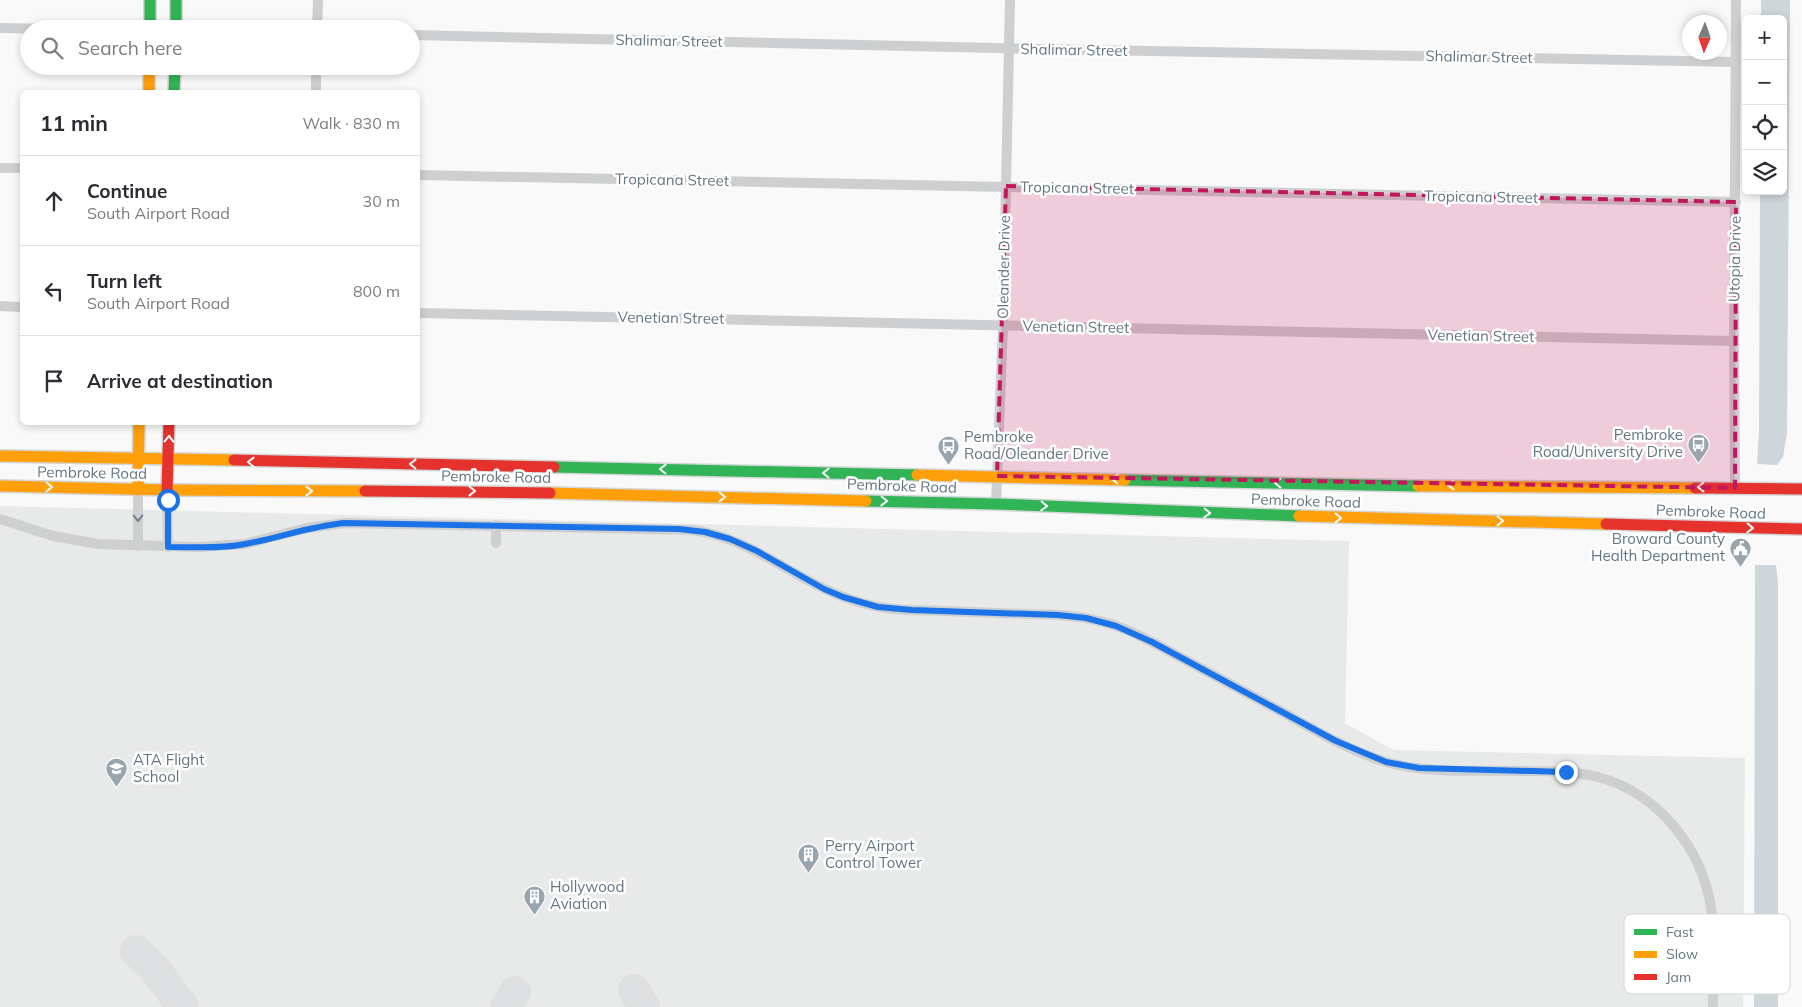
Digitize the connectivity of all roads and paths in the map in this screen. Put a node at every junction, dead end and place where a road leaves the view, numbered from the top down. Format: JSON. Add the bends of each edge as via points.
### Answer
{"nodes":[{"id":1,"x":150,"y":0,"type":"edge"},
{"id":2,"x":176,"y":0,"type":"edge"},
{"id":3,"x":318,"y":0,"type":"edge"},
{"id":4,"x":1010,"y":0,"type":"edge"},
{"id":5,"x":1736,"y":0,"type":"edge"},
{"id":6,"x":150,"y":20,"type":"edge"},
{"id":7,"x":176,"y":20,"type":"edge"},
{"id":8,"x":317,"y":20,"type":"edge"},
{"id":9,"x":0,"y":28,"type":"edge"},
{"id":10,"x":20,"y":28,"type":"edge"},
{"id":11,"x":420,"y":35,"type":"edge"},
{"id":12,"x":1009,"y":48,"type":"junction"},
{"id":13,"x":1736,"y":62,"type":"junction"},
{"id":14,"x":149,"y":75,"type":"edge"},
{"id":15,"x":175,"y":75,"type":"edge"},
{"id":16,"x":316,"y":75,"type":"edge"},
{"id":17,"x":149,"y":90,"type":"edge"},
{"id":18,"x":174,"y":90,"type":"edge"},
{"id":19,"x":316,"y":90,"type":"edge"},
{"id":20,"x":0,"y":168,"type":"edge"},
{"id":21,"x":20,"y":168,"type":"edge"},
{"id":22,"x":420,"y":174,"type":"edge"},
{"id":23,"x":1006,"y":186,"type":"junction"},
{"id":24,"x":1736,"y":202,"type":"junction"},
{"id":25,"x":0,"y":306,"type":"edge"},
{"id":26,"x":20,"y":307,"type":"edge"},
{"id":27,"x":420,"y":313,"type":"edge"},
{"id":28,"x":1003,"y":326,"type":"junction"},
{"id":29,"x":1734,"y":341,"type":"junction"},
{"id":30,"x":139,"y":425,"type":"edge"},
{"id":31,"x":169,"y":425,"type":"edge"},
{"id":32,"x":0,"y":456,"type":"edge"},
{"id":33,"x":138,"y":460,"type":"junction"},
{"id":34,"x":168,"y":461,"type":"junction"},
{"id":35,"x":997,"y":476,"type":"junction"},
{"id":36,"x":0,"y":486,"type":"edge"},
{"id":37,"x":1735,"y":488,"type":"junction"},
{"id":38,"x":1802,"y":489,"type":"edge"},
{"id":39,"x":138,"y":490,"type":"junction"},
{"id":40,"x":167,"y":490,"type":"junction"},
{"id":41,"x":996,"y":504,"type":"junction"},
{"id":42,"x":0,"y":519,"type":"edge"},
{"id":43,"x":496,"y":525,"type":"junction"},
{"id":44,"x":1802,"y":530,"type":"edge"},
{"id":45,"x":496,"y":543,"type":"dead end"},
{"id":46,"x":138,"y":546,"type":"junction"},
{"id":47,"x":168,"y":547,"type":"junction"},
{"id":48,"x":1712,"y":914,"type":"edge"},
{"id":49,"x":1713,"y":994,"type":"edge"},
{"id":50,"x":1713,"y":1007,"type":"edge"}],
"edges":[{"from":1,"to":6,"type":"main road"},
{"from":2,"to":7,"type":"main road"},
{"from":3,"to":8,"type":"street"},
{"from":4,"to":12,"type":"street","name":"Oleander Drive"},
{"from":5,"to":13,"type":"street","name":"Utopia Drive"},
{"from":9,"to":10,"type":"street"},
{"from":11,"to":12,"type":"street","name":"Shalimar Street"},
{"from":12,"to":13,"type":"street","name":"Shalimar Street"},
{"from":12,"to":23,"type":"street","name":"Oleander Drive"},
{"from":13,"to":24,"type":"street","name":"Utopia Drive"},
{"from":14,"to":17,"type":"main road"},
{"from":15,"to":18,"type":"main road"},
{"from":16,"to":19,"type":"street"},
{"from":20,"to":21,"type":"street"},
{"from":22,"to":23,"type":"street","name":"Tropicana Street"},
{"from":23,"to":24,"type":"street","name":"Tropicana Street"},
{"from":23,"to":28,"type":"street","name":"Oleander Drive"},
{"from":24,"to":29,"type":"street","name":"Utopia Drive"},
{"from":25,"to":26,"type":"street"},
{"from":27,"to":28,"type":"street","name":"Venetian Street"},
{"from":28,"to":29,"type":"street","name":"Venetian Street"},
{"from":28,"to":35,"type":"street","name":"Oleander Drive"},
{"from":29,"to":37,"type":"street","name":"Utopia Drive"},
{"from":30,"to":33,"type":"main road"},
{"from":34,"to":31,"type":"main road","one_way":true},
{"from":32,"to":33,"type":"main road","name":"Pembroke Road"},
{"from":33,"to":34,"type":"main road","name":"Pembroke Road"},
{"from":33,"to":39,"type":"main road"},
{"from":35,"to":34,"type":"main road","name":"Pembroke Road","one_way":true},
{"from":34,"to":40,"type":"main road"},
{"from":37,"to":35,"type":"main road","name":"Pembroke Road","one_way":true,"via":[[1362,485]]},
{"from":35,"to":41,"type":"street","name":"Oleander Drive"},
{"from":36,"to":39,"type":"main road","name":"Pembroke Road","one_way":true},
{"from":37,"to":38,"type":"main road","name":"Pembroke Road"},
{"from":39,"to":40,"type":"main road","name":"Pembroke Road"},
{"from":39,"to":46,"type":"street","one_way":true},
{"from":40,"to":41,"type":"main road","name":"Pembroke Road","one_way":true,"via":[[486,491]]},
{"from":40,"to":47,"type":"street"},
{"from":41,"to":44,"type":"main road","name":"Pembroke Road","one_way":true,"via":[[1289,516]]},
{"from":42,"to":46,"type":"street","via":[[76,541]]},
{"from":43,"to":45,"type":"street"},
{"from":43,"to":47,"type":"street","via":[[345,523],[307,528],[232,546]]},
{"from":43,"to":48,"type":"street","via":[[705,532],[742,544],[843,597],[878,607],[1058,615],[1100,621],[1152,642],[1336,741],[1394,764],[1419,768],[1551,771],[1611,781],[1651,805],[1680,834],[1703,875]]},
{"from":46,"to":47,"type":"street"},
{"from":49,"to":50,"type":"street"}]}
